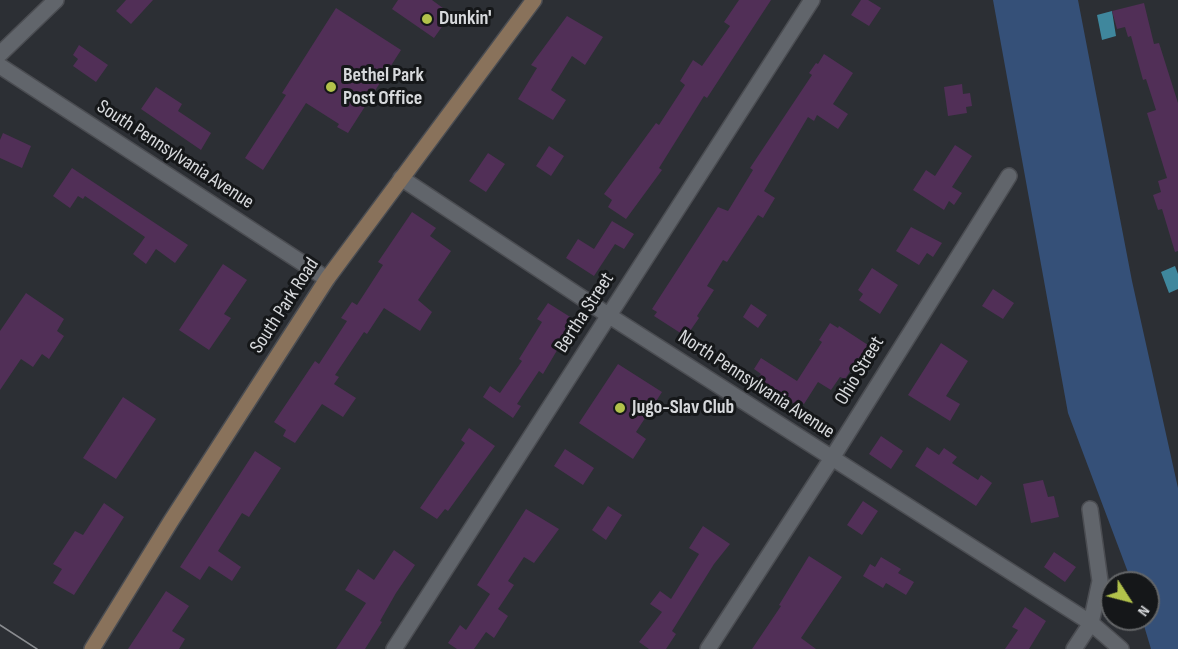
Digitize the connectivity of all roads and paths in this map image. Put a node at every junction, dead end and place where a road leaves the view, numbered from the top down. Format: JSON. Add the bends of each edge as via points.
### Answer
{"nodes":[{"id":1,"x":56,"y":0,"type":"edge"},
{"id":2,"x":534,"y":0,"type":"edge"},
{"id":3,"x":812,"y":0,"type":"edge"},
{"id":4,"x":0,"y":54,"type":"edge"},
{"id":5,"x":0,"y":66,"type":"edge"},
{"id":6,"x":1010,"y":176,"type":"dead end"},
{"id":7,"x":401,"y":178,"type":"junction"},
{"id":8,"x":327,"y":279,"type":"junction"},
{"id":9,"x":608,"y":315,"type":"junction"},
{"id":10,"x":832,"y":458,"type":"junction"},
{"id":11,"x":1090,"y":508,"type":"dead end"},
{"id":12,"x":1091,"y":623,"type":"junction"},
{"id":13,"x":92,"y":649,"type":"edge"},
{"id":14,"x":394,"y":649,"type":"edge"},
{"id":15,"x":708,"y":649,"type":"edge"},
{"id":16,"x":1074,"y":649,"type":"edge"},
{"id":17,"x":1121,"y":649,"type":"edge"}],
"edges":[{"from":1,"to":4,"type":"street"},
{"from":2,"to":7,"type":"main road","name":"South Park Road"},
{"from":3,"to":9,"type":"street","name":"Bertha Street"},
{"from":5,"to":8,"type":"street","name":"South Pennsylvania Avenue"},
{"from":6,"to":10,"type":"street","name":"Ohio Street"},
{"from":7,"to":8,"type":"main road","name":"South Park Road"},
{"from":7,"to":9,"type":"street","name":"North Pennsylvania Avenue"},
{"from":8,"to":13,"type":"main road","name":"South Park Road"},
{"from":9,"to":10,"type":"street","name":"North Pennsylvania Avenue"},
{"from":9,"to":14,"type":"street","name":"Bertha Street"},
{"from":10,"to":12,"type":"street","name":"North Pennsylvania Avenue"},
{"from":10,"to":15,"type":"street","name":"Ohio Street"},
{"from":11,"to":12,"type":"street","via":[[1100,580]]},
{"from":12,"to":16,"type":"street"},
{"from":12,"to":17,"type":"street","name":"North Pennsylvania Avenue"}]}
